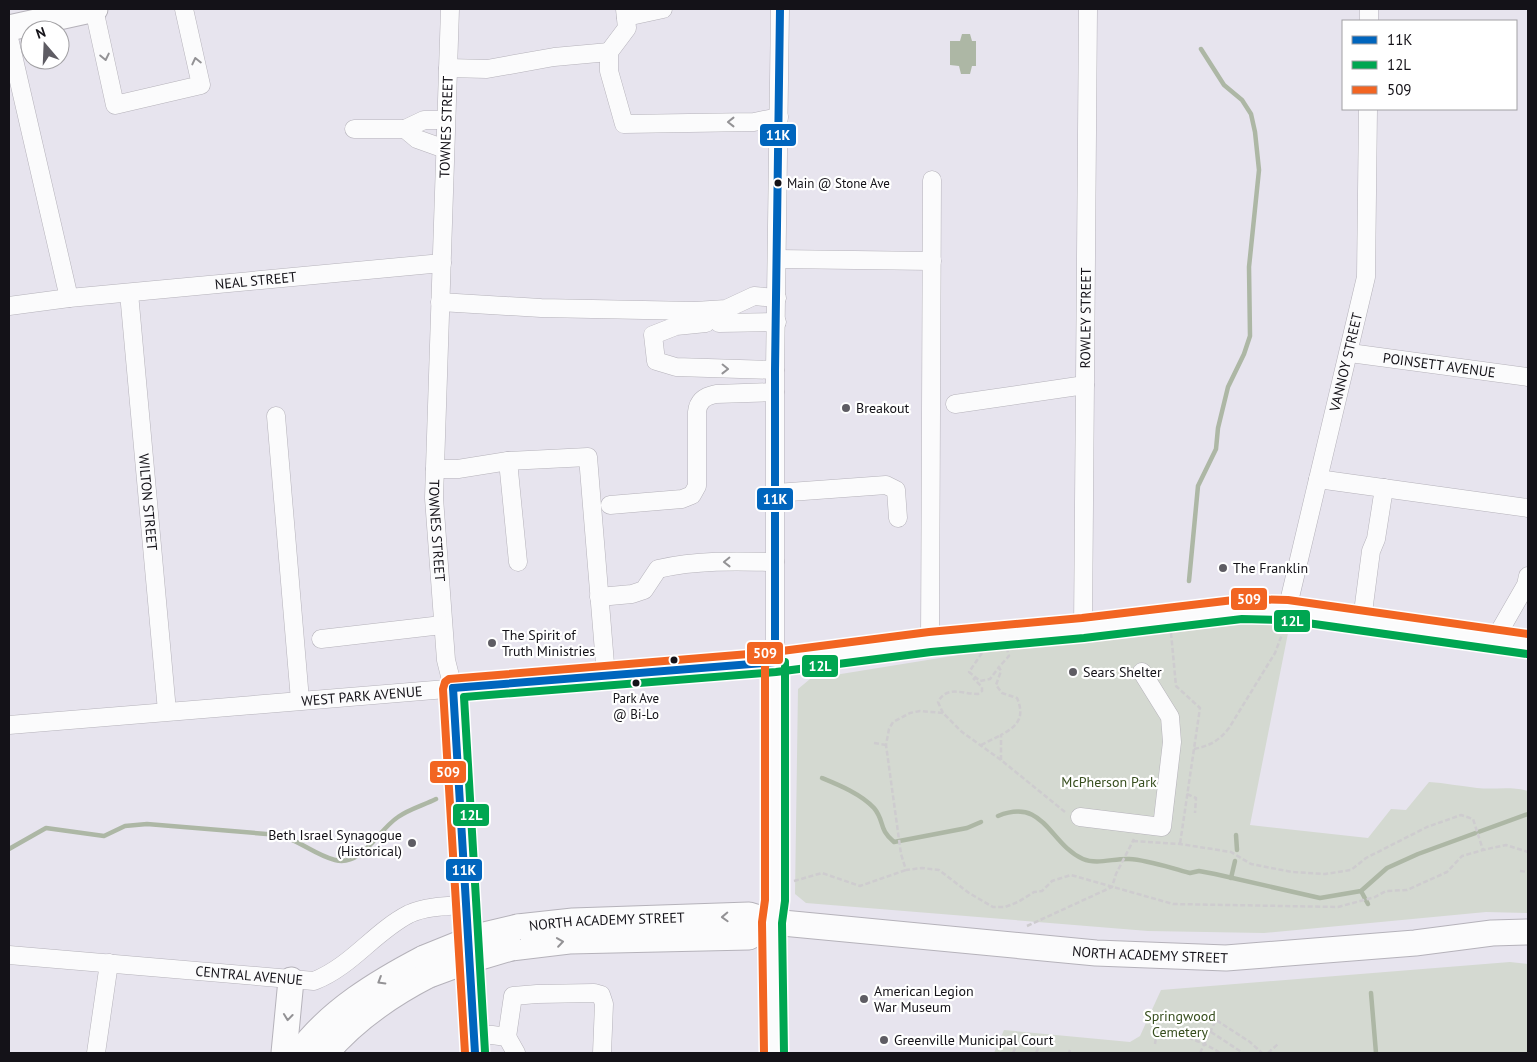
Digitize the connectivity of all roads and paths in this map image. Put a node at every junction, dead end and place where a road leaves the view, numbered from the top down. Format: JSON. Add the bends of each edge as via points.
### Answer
{"nodes":[{"id":1,"x":94,"y":9,"type":"edge"},
{"id":2,"x":184,"y":9,"type":"edge"},
{"id":3,"x":454,"y":9,"type":"edge"},
{"id":4,"x":663,"y":9,"type":"edge"},
{"id":5,"x":780,"y":9,"type":"edge"},
{"id":6,"x":1088,"y":9,"type":"edge"},
{"id":7,"x":625,"y":13,"type":"edge"},
{"id":8,"x":39,"y":15,"type":"edge"},
{"id":9,"x":9,"y":28,"type":"edge"},
{"id":10,"x":9,"y":38,"type":"edge"},
{"id":11,"x":609,"y":52,"type":"junction"},
{"id":12,"x":448,"y":68,"type":"junction"},
{"id":13,"x":1368,"y":110,"type":"edge"},
{"id":14,"x":779,"y":118,"type":"junction"},
{"id":15,"x":446,"y":120,"type":"junction"},
{"id":16,"x":354,"y":129,"type":"dead end"},
{"id":17,"x":405,"y":129,"type":"junction"},
{"id":18,"x":445,"y":149,"type":"junction"},
{"id":19,"x":932,"y":180,"type":"dead end"},
{"id":20,"x":777,"y":259,"type":"junction"},
{"id":21,"x":932,"y":261,"type":"junction"},
{"id":22,"x":442,"y":263,"type":"junction"},
{"id":23,"x":129,"y":293,"type":"junction"},
{"id":24,"x":69,"y":298,"type":"junction"},
{"id":25,"x":777,"y":298,"type":"junction"},
{"id":26,"x":440,"y":302,"type":"junction"},
{"id":27,"x":9,"y":306,"type":"edge"},
{"id":28,"x":777,"y":322,"type":"junction"},
{"id":29,"x":1350,"y":353,"type":"junction"},
{"id":30,"x":775,"y":370,"type":"junction"},
{"id":31,"x":1528,"y":377,"type":"edge"},
{"id":32,"x":1085,"y":385,"type":"junction"},
{"id":33,"x":775,"y":392,"type":"junction"},
{"id":34,"x":955,"y":404,"type":"dead end"},
{"id":35,"x":276,"y":416,"type":"dead end"},
{"id":36,"x":508,"y":461,"type":"junction"},
{"id":37,"x":435,"y":469,"type":"junction"},
{"id":38,"x":1318,"y":479,"type":"junction"},
{"id":39,"x":1384,"y":488,"type":"junction"},
{"id":40,"x":776,"y":494,"type":"junction"},
{"id":41,"x":610,"y":505,"type":"dead end"},
{"id":42,"x":1528,"y":508,"type":"edge"},
{"id":43,"x":898,"y":518,"type":"dead end"},
{"id":44,"x":518,"y":562,"type":"dead end"},
{"id":45,"x":775,"y":562,"type":"junction"},
{"id":46,"x":1528,"y":576,"type":"edge"},
{"id":47,"x":599,"y":596,"type":"junction"},
{"id":48,"x":1287,"y":610,"type":"junction"},
{"id":49,"x":1362,"y":620,"type":"junction"},
{"id":50,"x":442,"y":625,"type":"junction"},
{"id":51,"x":1083,"y":628,"type":"junction"},
{"id":52,"x":1284,"y":629,"type":"dead end"},
{"id":53,"x":1171,"y":633,"type":"dead end"},
{"id":54,"x":321,"y":639,"type":"dead end"},
{"id":55,"x":1495,"y":639,"type":"junction"},
{"id":56,"x":1172,"y":640,"type":"dead end"},
{"id":57,"x":930,"y":642,"type":"junction"},
{"id":58,"x":1528,"y":644,"type":"edge"},
{"id":59,"x":1006,"y":649,"type":"dead end"},
{"id":60,"x":983,"y":650,"type":"dead end"},
{"id":61,"x":775,"y":662,"type":"junction"},
{"id":62,"x":999,"y":667,"type":"junction"},
{"id":63,"x":1142,"y":672,"type":"dead end"},
{"id":64,"x":606,"y":676,"type":"junction"},
{"id":65,"x":974,"y":678,"type":"junction"},
{"id":66,"x":453,"y":688,"type":"junction"},
{"id":67,"x":300,"y":700,"type":"junction"},
{"id":68,"x":167,"y":711,"type":"junction"},
{"id":69,"x":944,"y":714,"type":"junction"},
{"id":70,"x":9,"y":725,"type":"edge"},
{"id":71,"x":1001,"y":735,"type":"junction"},
{"id":72,"x":874,"y":742,"type":"dead end"},
{"id":73,"x":886,"y":745,"type":"junction"},
{"id":74,"x":981,"y":745,"type":"junction"},
{"id":75,"x":1194,"y":748,"type":"dead end"},
{"id":76,"x":1001,"y":760,"type":"junction"},
{"id":77,"x":1187,"y":794,"type":"dead end"},
{"id":78,"x":1195,"y":813,"type":"dead end"},
{"id":79,"x":1080,"y":817,"type":"joint"},
{"id":80,"x":1132,"y":842,"type":"dead end"},
{"id":81,"x":1180,"y":844,"type":"dead end"},
{"id":82,"x":1483,"y":850,"type":"junction"},
{"id":83,"x":1528,"y":852,"type":"edge"},
{"id":84,"x":906,"y":870,"type":"junction"},
{"id":85,"x":1520,"y":871,"type":"dead end"},
{"id":86,"x":1528,"y":872,"type":"edge"},
{"id":87,"x":794,"y":881,"type":"dead end"},
{"id":88,"x":1112,"y":887,"type":"junction"},
{"id":89,"x":467,"y":905,"type":"junction"},
{"id":90,"x":772,"y":922,"type":"junction"},
{"id":91,"x":1028,"y":926,"type":"dead end"},
{"id":92,"x":1528,"y":932,"type":"edge"},
{"id":93,"x":9,"y":955,"type":"edge"},
{"id":94,"x":110,"y":963,"type":"junction"},
{"id":95,"x":426,"y":967,"type":"junction"},
{"id":96,"x":291,"y":980,"type":"junction"},
{"id":97,"x":1210,"y":1032,"type":"junction"},
{"id":98,"x":474,"y":1035,"type":"junction"},
{"id":99,"x":507,"y":1037,"type":"junction"},
{"id":100,"x":1155,"y":1044,"type":"dead end"},
{"id":101,"x":1205,"y":1044,"type":"junction"},
{"id":102,"x":1278,"y":1044,"type":"dead end"},
{"id":103,"x":1017,"y":1045,"type":"dead end"},
{"id":104,"x":1039,"y":1047,"type":"dead end"},
{"id":105,"x":96,"y":1053,"type":"edge"},
{"id":106,"x":284,"y":1053,"type":"edge"},
{"id":107,"x":299,"y":1053,"type":"edge"},
{"id":108,"x":326,"y":1053,"type":"edge"},
{"id":109,"x":475,"y":1053,"type":"edge"},
{"id":110,"x":516,"y":1053,"type":"edge"},
{"id":111,"x":602,"y":1053,"type":"edge"},
{"id":112,"x":774,"y":1053,"type":"edge"},
{"id":113,"x":1013,"y":1053,"type":"edge"},
{"id":114,"x":1036,"y":1053,"type":"edge"},
{"id":115,"x":1200,"y":1053,"type":"edge"},
{"id":116,"x":1220,"y":1053,"type":"edge"},
{"id":117,"x":1243,"y":1053,"type":"edge"},
{"id":118,"x":1262,"y":1053,"type":"edge"},
{"id":119,"x":1268,"y":1053,"type":"edge"}],
"edges":[{"from":1,"to":2,"type":"street","one_way":true,"via":[[115,105],[201,85]]},
{"from":1,"to":8,"type":"highway"},
{"from":3,"to":12,"type":"street","name":"TOWNES STREET"},
{"from":4,"to":7,"type":"street"},
{"from":5,"to":14,"type":"street"},
{"from":6,"to":32,"type":"street","name":"ROWLEY STREET"},
{"from":7,"to":11,"type":"street","via":[[627,28]]},
{"from":8,"to":9,"type":"highway"},
{"from":10,"to":24,"type":"street"},
{"from":11,"to":12,"type":"street","via":[[554,56],[487,68]]},
{"from":14,"to":11,"type":"street","one_way":true,"via":[[754,122],[624,124],[609,71]]},
{"from":12,"to":15,"type":"street","name":"TOWNES STREET"},
{"from":13,"to":29,"type":"street","name":"VANNOY STREET","via":[[1366,277]]},
{"from":14,"to":20,"type":"street"},
{"from":15,"to":17,"type":"street","via":[[424,120]]},
{"from":15,"to":18,"type":"street","name":"TOWNES STREET"},
{"from":16,"to":17,"type":"street"},
{"from":17,"to":18,"type":"street","via":[[418,139]]},
{"from":18,"to":22,"type":"street","name":"TOWNES STREET"},
{"from":19,"to":21,"type":"street"},
{"from":20,"to":21,"type":"street"},
{"from":20,"to":25,"type":"street"},
{"from":21,"to":57,"type":"street"},
{"from":22,"to":23,"type":"street","name":"NEAL STREET"},
{"from":22,"to":26,"type":"street","name":"TOWNES STREET"},
{"from":23,"to":24,"type":"street","name":"NEAL STREET"},
{"from":23,"to":68,"type":"street","name":"WILTON STREET"},
{"from":24,"to":27,"type":"street","name":"NEAL STREET"},
{"from":25,"to":26,"type":"street","via":[[754,296],[726,309],[695,311]]},
{"from":25,"to":28,"type":"street"},
{"from":26,"to":37,"type":"street","name":"TOWNES STREET"},
{"from":28,"to":30,"type":"street"},
{"from":28,"to":30,"type":"street","one_way":true,"via":[[676,326],[654,335],[656,361],[676,368]]},
{"from":29,"to":31,"type":"street","name":"POINSETT AVENUE"},
{"from":29,"to":38,"type":"street","name":"VANNOY STREET"},
{"from":30,"to":33,"type":"street"},
{"from":32,"to":34,"type":"street"},
{"from":32,"to":51,"type":"street","name":"ROWLEY STREET"},
{"from":33,"to":40,"type":"street"},
{"from":33,"to":41,"type":"street","via":[[716,394],[700,402],[697,412],[697,486],[692,495],[682,499]]},
{"from":35,"to":67,"type":"street"},
{"from":36,"to":37,"type":"street"},
{"from":36,"to":44,"type":"street"},
{"from":36,"to":47,"type":"street","via":[[588,457]]},
{"from":37,"to":50,"type":"street","name":"TOWNES STREET","via":[[434,526]]},
{"from":38,"to":39,"type":"street"},
{"from":38,"to":48,"type":"street","name":"VANNOY STREET"},
{"from":39,"to":42,"type":"street"},
{"from":39,"to":49,"type":"street"},
{"from":40,"to":43,"type":"street","via":[[886,485],[896,490]]},
{"from":40,"to":45,"type":"street"},
{"from":45,"to":47,"type":"street","one_way":true,"via":[[671,566],[658,569],[644,590]]},
{"from":45,"to":61,"type":"street"},
{"from":46,"to":55,"type":"street"},
{"from":47,"to":64,"type":"street"},
{"from":48,"to":49,"type":"street","name":"WEST PARK AVENUE"},
{"from":48,"to":51,"type":"street","name":"WEST PARK AVENUE","via":[[1242,609]]},
{"from":49,"to":55,"type":"street","name":"WEST PARK AVENUE"},
{"from":50,"to":54,"type":"street"},
{"from":50,"to":66,"type":"street","name":"TOWNES STREET"},
{"from":51,"to":57,"type":"street","name":"WEST PARK AVENUE"},
{"from":52,"to":75,"type":"path","via":[[1275,653],[1229,728],[1207,747]]},
{"from":53,"to":56,"type":"path"},
{"from":55,"to":58,"type":"street","name":"WEST PARK AVENUE"},
{"from":57,"to":61,"type":"street","name":"WEST PARK AVENUE"},
{"from":59,"to":62,"type":"path","via":[[1009,656]]},
{"from":60,"to":65,"type":"path","via":[[969,672]]},
{"from":61,"to":64,"type":"street","name":"WEST PARK AVENUE"},
{"from":61,"to":90,"type":"street","via":[[775,902]]},
{"from":62,"to":65,"type":"path","via":[[990,679],[980,682]]},
{"from":62,"to":71,"type":"path","via":[[1001,671],[996,685],[1002,693],[1017,698],[1022,709],[1020,721]]},
{"from":63,"to":79,"type":"street","via":[[1170,717],[1172,742],[1162,827]]},
{"from":64,"to":66,"type":"street","name":"WEST PARK AVENUE"},
{"from":65,"to":69,"type":"path","via":[[982,691],[978,694],[949,691],[942,695],[938,702]]},
{"from":66,"to":67,"type":"street","name":"WEST PARK AVENUE"},
{"from":66,"to":89,"type":"street","name":"TOWNES STREET"},
{"from":67,"to":68,"type":"street","name":"WEST PARK AVENUE"},
{"from":68,"to":70,"type":"street","name":"WEST PARK AVENUE"},
{"from":69,"to":73,"type":"path","via":[[920,711],[900,717],[888,729]]},
{"from":69,"to":74,"type":"path"},
{"from":71,"to":74,"type":"path"},
{"from":71,"to":76,"type":"path"},
{"from":72,"to":73,"type":"path"},
{"from":73,"to":84,"type":"path"},
{"from":74,"to":76,"type":"path"},
{"from":76,"to":79,"type":"path","via":[[1060,809]]},
{"from":77,"to":78,"type":"path","via":[[1196,798]]},
{"from":80,"to":88,"type":"path"},
{"from":81,"to":82,"type":"path","via":[[1231,852],[1251,864],[1285,871],[1340,873],[1427,827],[1461,815],[1473,819]]},
{"from":82,"to":83,"type":"path","via":[[1506,845]]},
{"from":82,"to":88,"type":"path","via":[[1462,856],[1447,872],[1407,890],[1386,891],[1338,907],[1173,904]]},
{"from":84,"to":87,"type":"path","via":[[860,886],[822,873]]},
{"from":84,"to":88,"type":"path","via":[[939,870],[993,907],[1012,904],[1042,891],[1052,881],[1071,875]]},
{"from":85,"to":86,"type":"path"},
{"from":88,"to":91,"type":"path"},
{"from":89,"to":96,"type":"street","name":"CENTRAL AVENUE","via":[[411,913],[334,973],[314,981]]},
{"from":89,"to":98,"type":"street","name":"TOWNES STREET"},
{"from":90,"to":92,"type":"highway","name":"NORTH ACADEMY STREET","via":[[1096,953],[1216,958]]},
{"from":90,"to":95,"type":"highway","name":"NORTH ACADEMY STREET","bridge":true,"via":[[749,937],[569,941],[515,938],[467,961]]},
{"from":90,"to":112,"type":"street"},
{"from":93,"to":94,"type":"street","name":"CENTRAL AVENUE"},
{"from":94,"to":96,"type":"street","name":"CENTRAL AVENUE"},
{"from":94,"to":105,"type":"street"},
{"from":95,"to":107,"type":"highway","name":"NORTH ACADEMY STREET","one_way":true,"via":[[375,985],[319,1031]]},
{"from":95,"to":108,"type":"highway","name":"NORTH ACADEMY STREET","via":[[347,1031]]},
{"from":96,"to":106,"type":"highway","one_way":true},
{"from":97,"to":101,"type":"path"},
{"from":97,"to":117,"type":"path"},
{"from":97,"to":118,"type":"path","via":[[1216,1020],[1244,1037]]},
{"from":98,"to":99,"type":"street"},
{"from":98,"to":109,"type":"street","name":"TOWNES STREET"},
{"from":99,"to":110,"type":"street"},
{"from":99,"to":111,"type":"street","via":[[513,996],[594,994],[601,996],[604,1004]]},
{"from":100,"to":101,"type":"path","via":[[1156,1031]]},
{"from":101,"to":115,"type":"path"},
{"from":101,"to":116,"type":"path"},
{"from":102,"to":119,"type":"path"},
{"from":103,"to":113,"type":"path"},
{"from":104,"to":114,"type":"path"}]}
